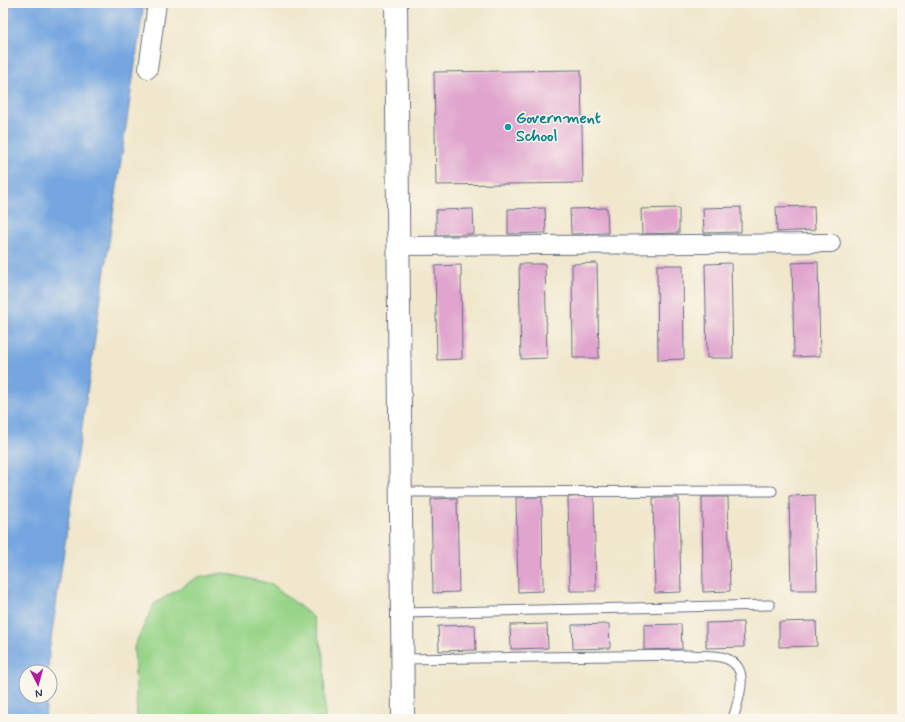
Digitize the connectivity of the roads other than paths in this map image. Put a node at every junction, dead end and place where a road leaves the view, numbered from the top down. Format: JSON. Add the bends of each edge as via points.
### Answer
{"nodes":[{"id":1,"x":156,"y":3,"type":"edge"},
{"id":2,"x":396,"y":3,"type":"edge"},
{"id":3,"x":148,"y":69,"type":"dead end"},
{"id":4,"x":831,"y":242,"type":"dead end"},
{"id":5,"x":399,"y":246,"type":"junction"},
{"id":6,"x":772,"y":491,"type":"dead end"},
{"id":7,"x":402,"y":492,"type":"junction"},
{"id":8,"x":770,"y":605,"type":"dead end"},
{"id":9,"x":403,"y":613,"type":"junction"},
{"id":10,"x":402,"y":659,"type":"junction"},
{"id":11,"x":403,"y":719,"type":"edge"},
{"id":12,"x":733,"y":719,"type":"edge"}],
"edges":[{"from":1,"to":3,"type":"street"},
{"from":2,"to":5,"type":"main road"},
{"from":4,"to":5,"type":"street"},
{"from":5,"to":7,"type":"main road"},
{"from":6,"to":7,"type":"lane"},
{"from":7,"to":9,"type":"main road"},
{"from":8,"to":9,"type":"lane"},
{"from":9,"to":10,"type":"main road"},
{"from":10,"to":11,"type":"main road"},
{"from":10,"to":12,"type":"lane","via":[[690,655],[721,657],[735,663],[741,672],[742,687]]}]}
